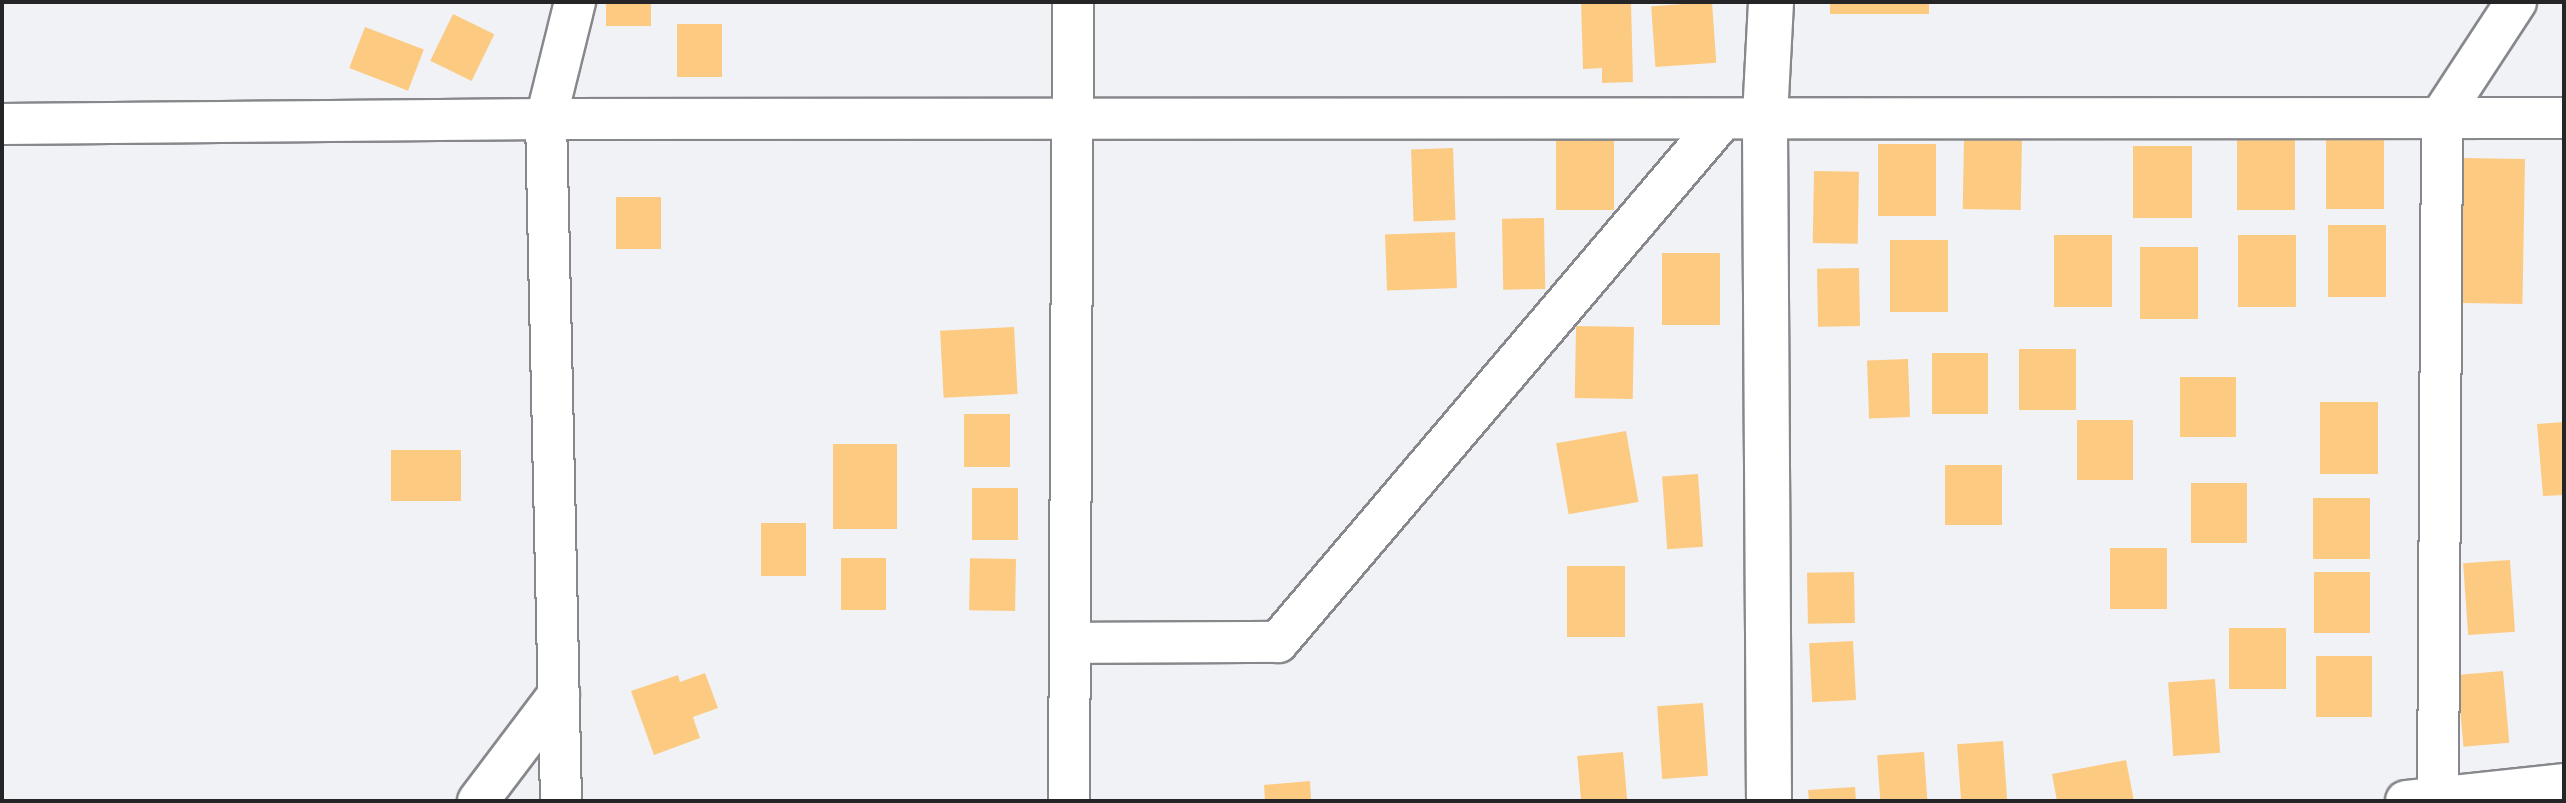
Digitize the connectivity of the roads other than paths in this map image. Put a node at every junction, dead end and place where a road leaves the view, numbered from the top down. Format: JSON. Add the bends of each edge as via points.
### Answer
{"nodes":[{"id":1,"x":575,"y":2,"type":"edge"},
{"id":2,"x":1073,"y":2,"type":"edge"},
{"id":3,"x":1771,"y":2,"type":"edge"},
{"id":4,"x":2516,"y":2,"type":"edge"},
{"id":5,"x":2442,"y":115,"type":"junction"},
{"id":6,"x":1765,"y":117,"type":"junction"},
{"id":7,"x":2564,"y":118,"type":"edge"},
{"id":8,"x":546,"y":119,"type":"junction"},
{"id":9,"x":1073,"y":120,"type":"junction"},
{"id":10,"x":1722,"y":120,"type":"junction"},
{"id":11,"x":2,"y":124,"type":"edge"},
{"id":12,"x":1070,"y":643,"type":"junction"},
{"id":13,"x":559,"y":694,"type":"junction"},
{"id":14,"x":2564,"y":784,"type":"edge"},
{"id":15,"x":2422,"y":800,"type":"edge"},
{"id":16,"x":478,"y":801,"type":"edge"},
{"id":17,"x":561,"y":801,"type":"edge"},
{"id":18,"x":1069,"y":801,"type":"edge"},
{"id":19,"x":1769,"y":801,"type":"edge"}],
"edges":[{"from":1,"to":8,"type":"street"},
{"from":2,"to":9,"type":"street"},
{"from":3,"to":6,"type":"street"},
{"from":4,"to":5,"type":"street"},
{"from":5,"to":6,"type":"street"},
{"from":5,"to":7,"type":"street"},
{"from":5,"to":15,"type":"street"},
{"from":6,"to":10,"type":"street"},
{"from":6,"to":19,"type":"street"},
{"from":8,"to":9,"type":"street"},
{"from":8,"to":11,"type":"street"},
{"from":8,"to":13,"type":"street"},
{"from":9,"to":10,"type":"street"},
{"from":9,"to":12,"type":"street"},
{"from":10,"to":12,"type":"street","via":[[1278,642]]},
{"from":12,"to":18,"type":"street"},
{"from":13,"to":16,"type":"street"},
{"from":13,"to":17,"type":"street"},
{"from":14,"to":15,"type":"street"}]}
